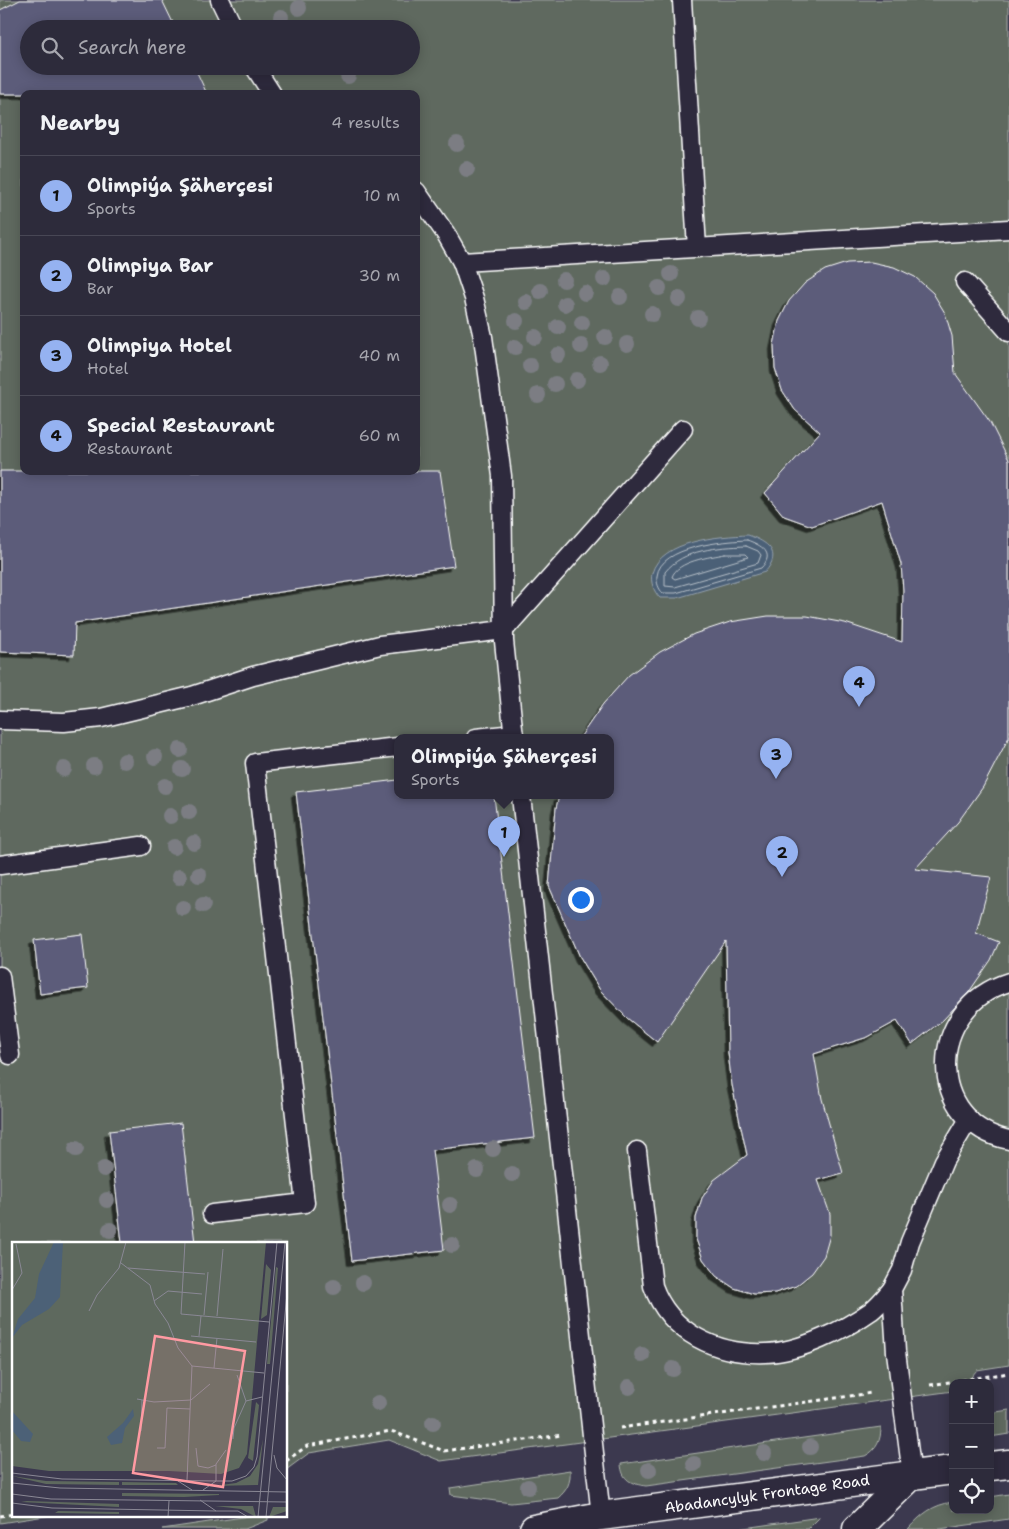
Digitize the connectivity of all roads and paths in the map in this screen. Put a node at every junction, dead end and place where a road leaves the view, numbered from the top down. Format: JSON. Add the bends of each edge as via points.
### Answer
{"nodes":[{"id":1,"x":220,"y":0,"type":"edge"},
{"id":2,"x":682,"y":0,"type":"edge"},
{"id":3,"x":230,"y":20,"type":"edge"},
{"id":4,"x":260,"y":75,"type":"edge"},
{"id":5,"x":269,"y":90,"type":"edge"},
{"id":6,"x":420,"y":198,"type":"edge"},
{"id":7,"x":1009,"y":228,"type":"edge"},
{"id":8,"x":697,"y":248,"type":"junction"},
{"id":9,"x":462,"y":262,"type":"junction"},
{"id":10,"x":965,"y":282,"type":"dead end"},
{"id":11,"x":1009,"y":332,"type":"edge"},
{"id":12,"x":683,"y":429,"type":"dead end"},
{"id":13,"x":504,"y":630,"type":"junction"},
{"id":14,"x":0,"y":720,"type":"edge"},
{"id":15,"x":514,"y":734,"type":"edge"},
{"id":16,"x":394,"y":747,"type":"edge"},
{"id":17,"x":521,"y":799,"type":"edge"},
{"id":18,"x":141,"y":846,"type":"dead end"},
{"id":19,"x":0,"y":865,"type":"edge"},
{"id":20,"x":0,"y":976,"type":"edge"},
{"id":21,"x":1009,"y":982,"type":"edge"},
{"id":22,"x":10,"y":1055,"type":"dead end"},
{"id":23,"x":969,"y":1119,"type":"junction"},
{"id":24,"x":1009,"y":1140,"type":"edge"},
{"id":25,"x":637,"y":1150,"type":"dead end"},
{"id":26,"x":212,"y":1214,"type":"dead end"},
{"id":27,"x":892,"y":1289,"type":"junction"},
{"id":28,"x":1009,"y":1373,"type":"edge"},
{"id":29,"x":901,"y":1389,"type":"junction"},
{"id":30,"x":590,"y":1432,"type":"junction"},
{"id":31,"x":288,"y":1460,"type":"edge"},
{"id":32,"x":1009,"y":1464,"type":"edge"},
{"id":33,"x":994,"y":1466,"type":"edge"},
{"id":34,"x":949,"y":1470,"type":"edge"},
{"id":35,"x":912,"y":1475,"type":"junction"},
{"id":36,"x":600,"y":1516,"type":"junction"},
{"id":37,"x":534,"y":1529,"type":"edge"},
{"id":38,"x":857,"y":1529,"type":"edge"}],
"edges":[{"from":1,"to":3,"type":"lane"},
{"from":2,"to":8,"type":"lane"},
{"from":4,"to":5,"type":"lane"},
{"from":6,"to":9,"type":"lane"},
{"from":7,"to":8,"type":"lane"},
{"from":8,"to":9,"type":"lane"},
{"from":9,"to":13,"type":"lane","via":[[483,337],[502,476]]},
{"from":10,"to":11,"type":"lane"},
{"from":12,"to":13,"type":"lane"},
{"from":13,"to":14,"type":"lane","via":[[380,645],[102,718],[64,722]]},
{"from":13,"to":15,"type":"lane"},
{"from":16,"to":26,"type":"lane","via":[[255,763],[305,1203]]},
{"from":17,"to":30,"type":"lane"},
{"from":18,"to":19,"type":"lane"},
{"from":20,"to":22,"type":"lane"},
{"from":21,"to":23,"type":"lane","via":[[976,997],[963,1011],[946,1047],[949,1085],[957,1104]]},
{"from":23,"to":24,"type":"lane","via":[[985,1131]]},
{"from":23,"to":27,"type":"lane","via":[[944,1161]]},
{"from":25,"to":27,"type":"lane","via":[[653,1286],[659,1303],[673,1321],[696,1338],[727,1350],[767,1353],[807,1344],[844,1328],[866,1314]]},
{"from":27,"to":29,"type":"lane"},
{"from":28,"to":29,"type":"path"},
{"from":29,"to":30,"type":"path"},
{"from":29,"to":35,"type":"lane"},
{"from":30,"to":31,"type":"path","via":[[444,1452],[391,1431],[306,1446]]},
{"from":30,"to":36,"type":"lane"},
{"from":32,"to":33,"type":"street"},
{"from":34,"to":35,"type":"street","name":"Abadancylyk Frontage Road"},
{"from":35,"to":36,"type":"street","name":"Abadancylyk Frontage Road"},
{"from":35,"to":38,"type":"street"},
{"from":36,"to":37,"type":"street","name":"Abadancylyk Frontage Road"}]}
